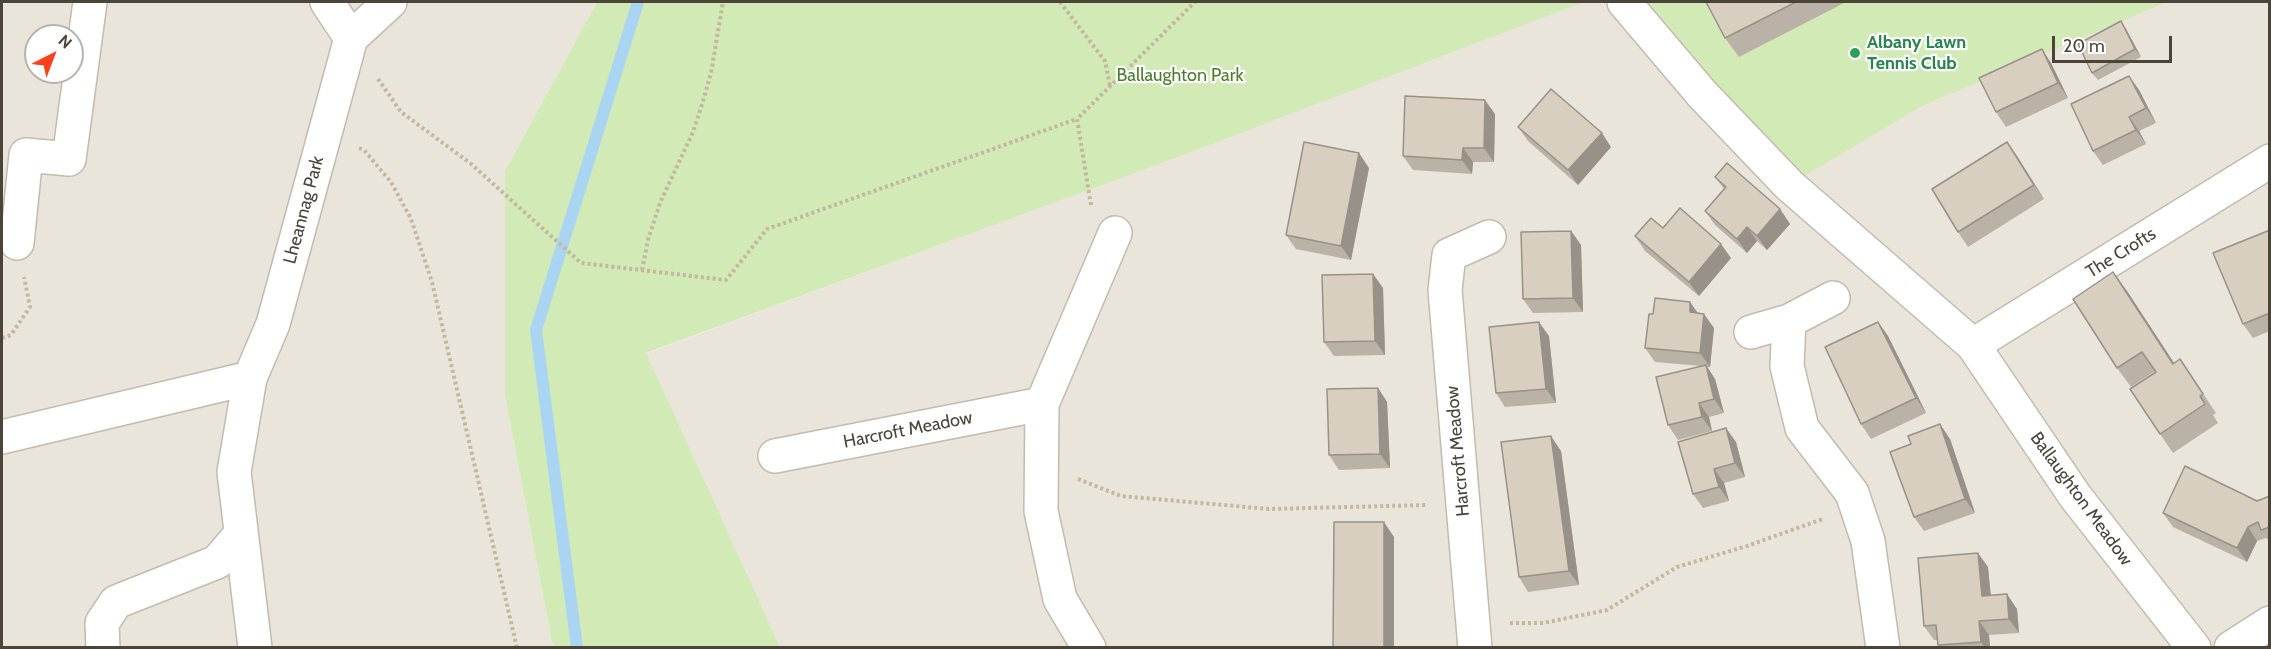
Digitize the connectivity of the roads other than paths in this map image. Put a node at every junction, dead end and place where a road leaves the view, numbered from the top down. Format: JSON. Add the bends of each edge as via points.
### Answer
{"nodes":[{"id":1,"x":90,"y":2,"type":"edge"},
{"id":2,"x":327,"y":2,"type":"edge"},
{"id":3,"x":390,"y":2,"type":"edge"},
{"id":4,"x":1624,"y":2,"type":"edge"},
{"id":5,"x":351,"y":38,"type":"junction"},
{"id":6,"x":2270,"y":161,"type":"edge"},
{"id":7,"x":1115,"y":233,"type":"dead end"},
{"id":8,"x":1489,"y":237,"type":"dead end"},
{"id":9,"x":17,"y":243,"type":"road end"},
{"id":10,"x":1833,"y":298,"type":"dead end"},
{"id":11,"x":1789,"y":321,"type":"junction"},
{"id":12,"x":1751,"y":332,"type":"dead end"},
{"id":13,"x":1972,"y":345,"type":"junction"},
{"id":14,"x":250,"y":378,"type":"junction"},
{"id":15,"x":1042,"y":404,"type":"junction"},
{"id":16,"x":2,"y":437,"type":"edge"},
{"id":17,"x":775,"y":456,"type":"dead end"},
{"id":18,"x":240,"y":535,"type":"junction"},
{"id":19,"x":2270,"y":622,"type":"edge"},
{"id":20,"x":1474,"y":635,"type":"edge"},
{"id":21,"x":103,"y":648,"type":"edge"},
{"id":22,"x":255,"y":648,"type":"edge"},
{"id":23,"x":1089,"y":648,"type":"edge"},
{"id":24,"x":1882,"y":648,"type":"edge"},
{"id":25,"x":2194,"y":648,"type":"edge"},
{"id":26,"x":2231,"y":648,"type":"edge"}],
"edges":[{"from":1,"to":9,"type":"street","via":[[69,159],[26,155]]},
{"from":2,"to":5,"type":"street"},
{"from":3,"to":5,"type":"street"},
{"from":4,"to":13,"type":"street","name":"Ballaughton Meadow","via":[[1702,94],[1789,184]]},
{"from":5,"to":14,"type":"street","name":"Lheannag Park","via":[[273,324]]},
{"from":6,"to":13,"type":"street","name":"The Crofts"},
{"from":7,"to":15,"type":"street"},
{"from":8,"to":20,"type":"street","name":"Harcroft Meadow","via":[[1438,246]]},
{"from":10,"to":11,"type":"street"},
{"from":11,"to":12,"type":"street"},
{"from":11,"to":24,"type":"street","via":[[1787,366],[1802,428],[1852,493],[1868,541]]},
{"from":13,"to":25,"type":"street","name":"Ballaughton Meadow","via":[[2075,496]]},
{"from":14,"to":16,"type":"street"},
{"from":14,"to":18,"type":"street","name":"Lheannag Park","via":[[234,472]]},
{"from":15,"to":17,"type":"street","name":"Harcroft Meadow"},
{"from":15,"to":23,"type":"street","via":[[1041,511],[1060,599]]},
{"from":18,"to":21,"type":"street","via":[[217,562],[116,602],[102,623]]},
{"from":18,"to":22,"type":"street","name":"Lheannag Park"},
{"from":19,"to":26,"type":"street"}]}
